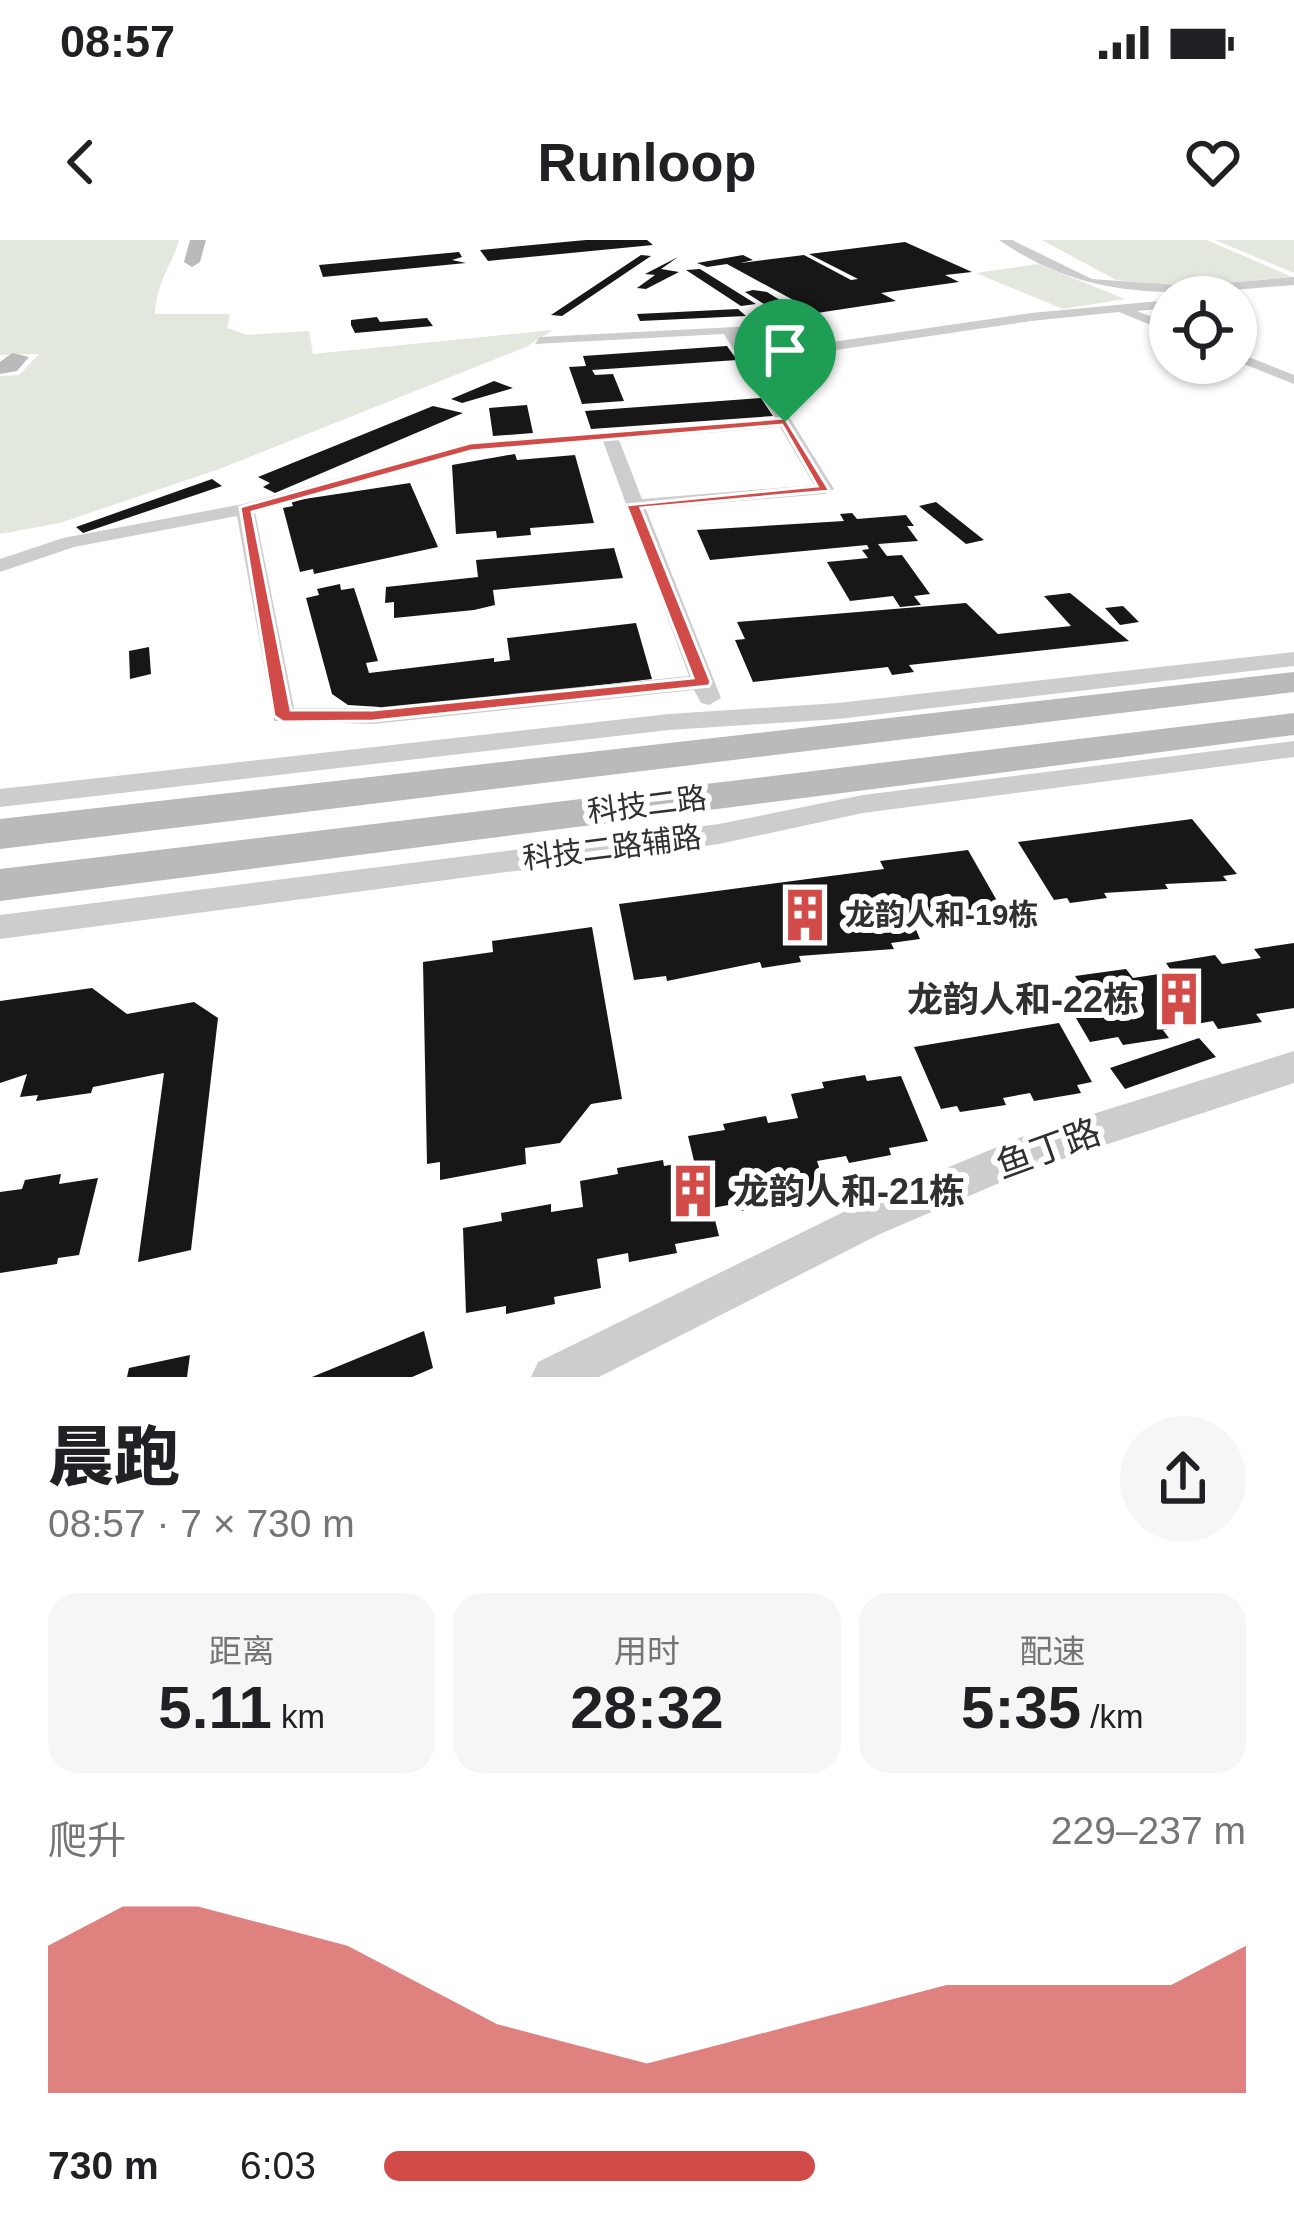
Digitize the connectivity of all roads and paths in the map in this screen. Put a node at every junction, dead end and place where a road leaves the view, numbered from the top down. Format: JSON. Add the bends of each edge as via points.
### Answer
{"nodes":[{"id":1,"x":198,"y":240,"type":"edge"},
{"id":2,"x":214,"y":240,"type":"edge"},
{"id":3,"x":1004,"y":240,"type":"edge"},
{"id":4,"x":1294,"y":281,"type":"edge"},
{"id":5,"x":1294,"y":292,"type":"edge"},
{"id":6,"x":1257,"y":296,"type":"edge"},
{"id":7,"x":1149,"y":306,"type":"edge"},
{"id":8,"x":1120,"y":309,"type":"junction"},
{"id":9,"x":770,"y":316,"type":"dead end"},
{"id":10,"x":1149,"y":321,"type":"edge"},
{"id":11,"x":786,"y":327,"type":"junction"},
{"id":12,"x":728,"y":330,"type":"junction"},
{"id":13,"x":539,"y":341,"type":"dead end"},
{"id":14,"x":857,"y":343,"type":"junction"},
{"id":15,"x":0,"y":358,"type":"edge"},
{"id":16,"x":748,"y":358,"type":"junction"},
{"id":17,"x":1257,"y":365,"type":"edge"},
{"id":18,"x":0,"y":368,"type":"edge"},
{"id":19,"x":1294,"y":380,"type":"edge"},
{"id":20,"x":785,"y":422,"type":"junction"},
{"id":21,"x":609,"y":435,"type":"junction"},
{"id":22,"x":633,"y":505,"type":"junction"},
{"id":23,"x":245,"y":509,"type":"junction"},
{"id":24,"x":0,"y":566,"type":"edge"},
{"id":25,"x":1294,"y":658,"type":"edge"},
{"id":26,"x":703,"y":682,"type":"junction"},
{"id":27,"x":1294,"y":682,"type":"edge"},
{"id":28,"x":717,"y":719,"type":"junction"},
{"id":29,"x":1294,"y":724,"type":"edge"},
{"id":30,"x":1294,"y":749,"type":"edge"},
{"id":31,"x":0,"y":798,"type":"edge"},
{"id":32,"x":0,"y":834,"type":"edge"},
{"id":33,"x":0,"y":885,"type":"edge"},
{"id":34,"x":0,"y":927,"type":"edge"},
{"id":35,"x":1294,"y":1067,"type":"edge"},
{"id":36,"x":553,"y":1377,"type":"edge"}],
"edges":[{"from":1,"to":2,"type":"main road","via":[[200,262]]},
{"from":3,"to":4,"type":"street","via":[[1090,282],[1190,290]]},
{"from":5,"to":6,"type":"street"},
{"from":7,"to":8,"type":"street"},
{"from":8,"to":10,"type":"street"},
{"from":8,"to":14,"type":"street"},
{"from":9,"to":11,"type":"street"},
{"from":11,"to":12,"type":"street"},
{"from":11,"to":14,"type":"street"},
{"from":12,"to":13,"type":"street"},
{"from":12,"to":16,"type":"street"},
{"from":14,"to":16,"type":"street"},
{"from":15,"to":18,"type":"main road","via":[[19,358]]},
{"from":16,"to":20,"type":"street"},
{"from":17,"to":19,"type":"street"},
{"from":20,"to":21,"type":"street"},
{"from":20,"to":22,"type":"street","via":[[825,489]]},
{"from":21,"to":22,"type":"street"},
{"from":21,"to":23,"type":"street","via":[[470,447]]},
{"from":22,"to":26,"type":"street"},
{"from":23,"to":24,"type":"street","via":[[70,542]]},
{"from":23,"to":26,"type":"street","via":[[283,716],[373,716]]},
{"from":25,"to":28,"type":"street"},
{"from":26,"to":28,"type":"street"},
{"from":27,"to":32,"type":"main road","name":"科技二路"},
{"from":28,"to":31,"type":"street"},
{"from":29,"to":33,"type":"main road","name":"科技二路"},
{"from":30,"to":34,"type":"street","name":"科技二路辅路"},
{"from":35,"to":36,"type":"street","name":"鱼丁路","via":[[1029,1152],[907,1203]]}]}
